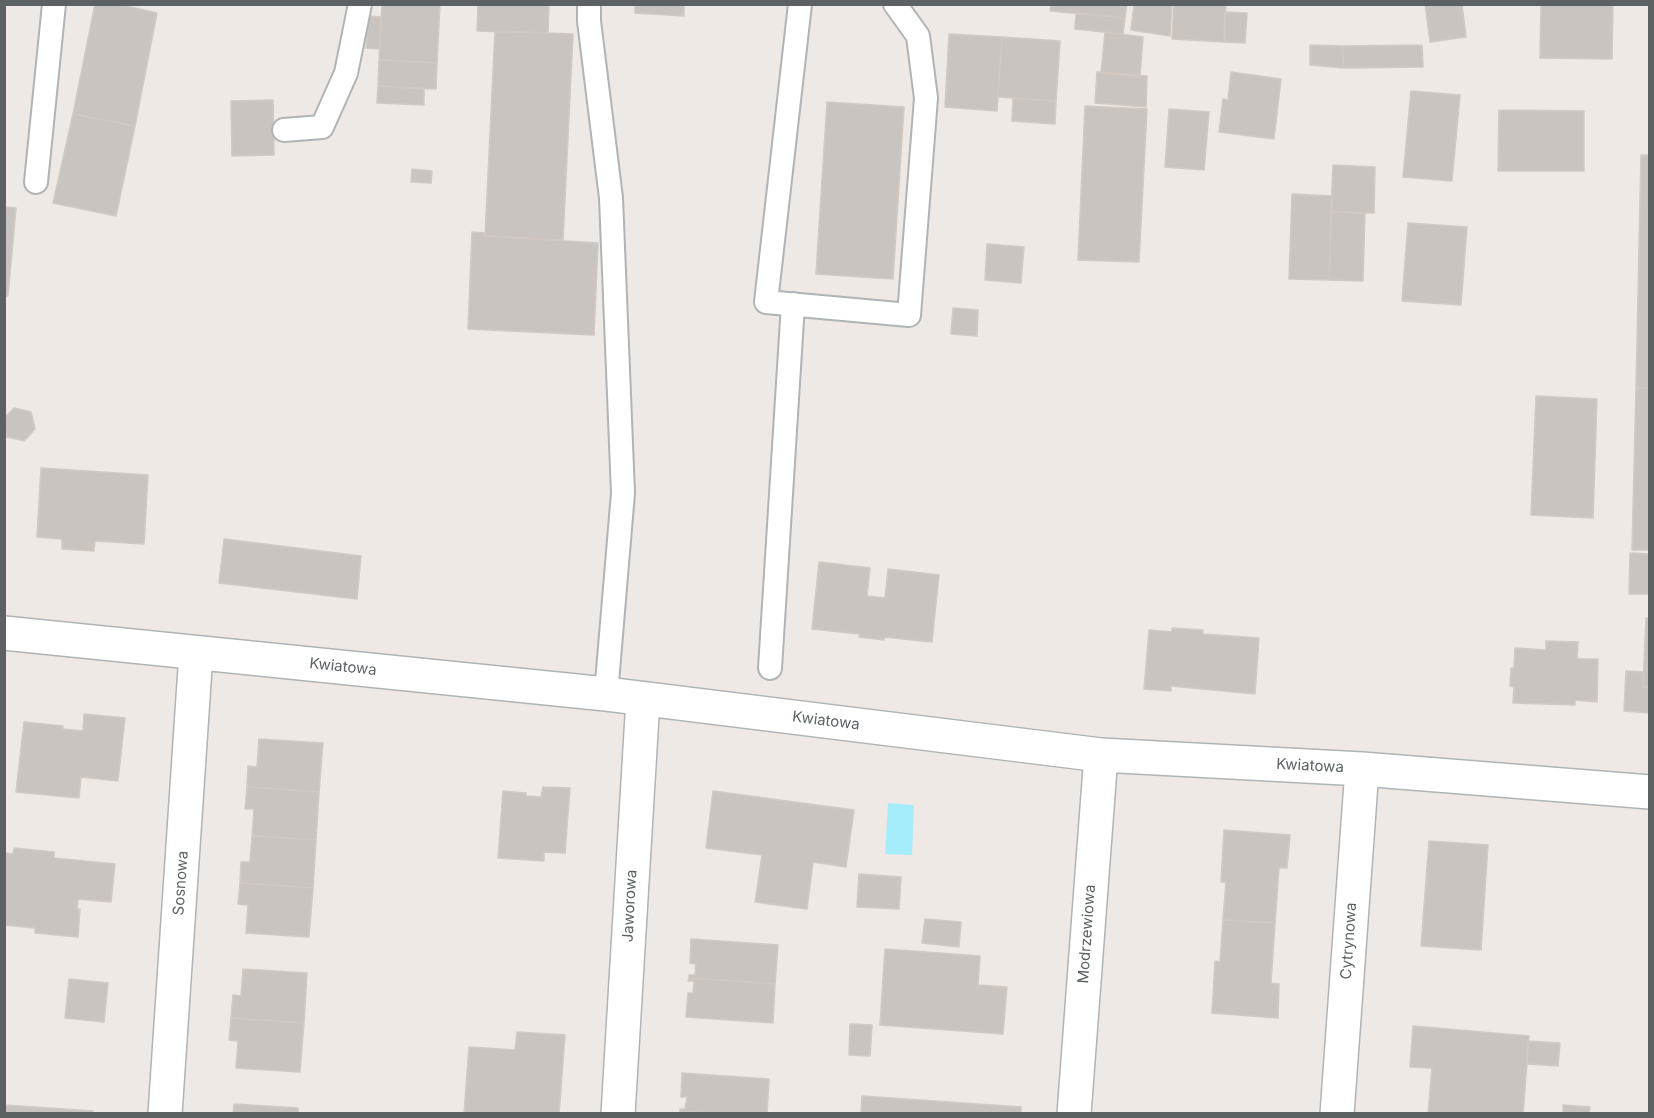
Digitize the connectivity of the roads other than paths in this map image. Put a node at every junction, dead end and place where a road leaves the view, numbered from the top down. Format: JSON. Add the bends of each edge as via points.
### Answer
{"nodes":[{"id":1,"x":54,"y":4,"type":"edge"},
{"id":2,"x":360,"y":4,"type":"edge"},
{"id":3,"x":589,"y":4,"type":"edge"},
{"id":4,"x":800,"y":4,"type":"edge"},
{"id":5,"x":895,"y":4,"type":"edge"},
{"id":6,"x":284,"y":130,"type":"dead end"},
{"id":7,"x":36,"y":182,"type":"dead end"},
{"id":8,"x":794,"y":304,"type":"junction"},
{"id":9,"x":4,"y":633,"type":"edge"},
{"id":10,"x":196,"y":653,"type":"junction"},
{"id":11,"x":770,"y":668,"type":"dead end"},
{"id":12,"x":606,"y":694,"type":"junction"},
{"id":13,"x":643,"y":699,"type":"junction"},
{"id":14,"x":1101,"y":755,"type":"junction"},
{"id":15,"x":1362,"y":769,"type":"junction"},
{"id":16,"x":1650,"y":792,"type":"edge"},
{"id":17,"x":165,"y":1113,"type":"edge"},
{"id":18,"x":618,"y":1113,"type":"edge"},
{"id":19,"x":1074,"y":1113,"type":"edge"},
{"id":20,"x":1337,"y":1113,"type":"edge"}],
"edges":[{"from":1,"to":7,"type":"lane"},
{"from":2,"to":6,"type":"lane","via":[[346,72],[322,127]]},
{"from":3,"to":12,"type":"lane","via":[[611,198],[623,493]]},
{"from":4,"to":8,"type":"lane","via":[[766,302]]},
{"from":5,"to":8,"type":"lane","via":[[918,36],[926,98],[909,315]]},
{"from":8,"to":11,"type":"lane"},
{"from":9,"to":10,"type":"street","name":"Kwiatowa"},
{"from":10,"to":12,"type":"street","name":"Kwiatowa"},
{"from":10,"to":17,"type":"street","name":"Sosnowa"},
{"from":12,"to":13,"type":"street","name":"Kwiatowa"},
{"from":13,"to":14,"type":"street","name":"Kwiatowa"},
{"from":13,"to":18,"type":"street","name":"Jaworowa"},
{"from":14,"to":15,"type":"street","name":"Kwiatowa"},
{"from":14,"to":19,"type":"street","name":"Modrzewiowa"},
{"from":15,"to":16,"type":"street","name":"Kwiatowa"},
{"from":15,"to":20,"type":"street","name":"Cytrynowa"}]}
